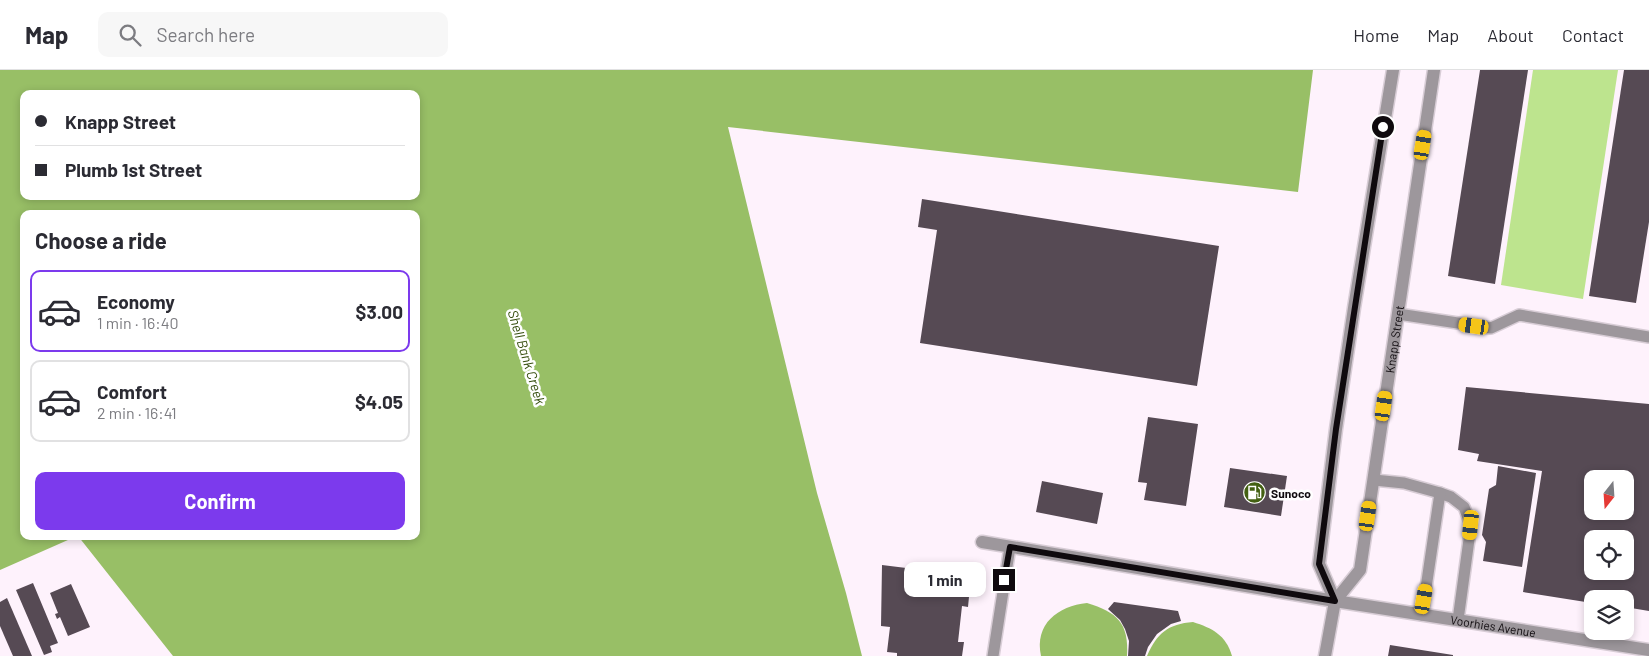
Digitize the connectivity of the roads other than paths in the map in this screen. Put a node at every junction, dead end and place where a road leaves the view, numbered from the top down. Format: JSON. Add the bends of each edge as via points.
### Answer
{"nodes":[{"id":1,"x":1392,"y":70,"type":"edge"},
{"id":2,"x":1434,"y":70,"type":"edge"},
{"id":3,"x":1398,"y":314,"type":"junction"},
{"id":4,"x":1649,"y":337,"type":"edge"},
{"id":5,"x":1374,"y":480,"type":"junction"},
{"id":6,"x":1440,"y":493,"type":"junction"},
{"id":7,"x":982,"y":542,"type":"dead end"},
{"id":8,"x":1010,"y":547,"type":"junction"},
{"id":9,"x":1335,"y":601,"type":"junction"},
{"id":10,"x":1422,"y":615,"type":"junction"},
{"id":11,"x":1458,"y":620,"type":"junction"},
{"id":12,"x":1649,"y":650,"type":"edge"},
{"id":13,"x":993,"y":656,"type":"edge"},
{"id":14,"x":1325,"y":656,"type":"edge"}],
"edges":[{"from":1,"to":9,"type":"street","via":[[1351,327],[1319,564]]},
{"from":2,"to":3,"type":"street","name":"Knapp Street"},
{"from":3,"to":4,"type":"lane","via":[[1491,328],[1519,315]]},
{"from":3,"to":5,"type":"street","name":"Knapp Street"},
{"from":5,"to":6,"type":"lane","via":[[1404,483]]},
{"from":5,"to":9,"type":"street","name":"Knapp Street","via":[[1360,570]]},
{"from":6,"to":10,"type":"lane"},
{"from":6,"to":11,"type":"lane","via":[[1464,507],[1471,525]]},
{"from":7,"to":8,"type":"street","name":"Voorhies Avenue"},
{"from":8,"to":9,"type":"street","name":"Voorhies Avenue"},
{"from":8,"to":13,"type":"lane"},
{"from":9,"to":10,"type":"street","name":"Voorhies Avenue"},
{"from":9,"to":14,"type":"street","name":"Knapp Street"},
{"from":10,"to":11,"type":"street","name":"Voorhies Avenue"},
{"from":11,"to":12,"type":"street","name":"Voorhies Avenue"}]}
